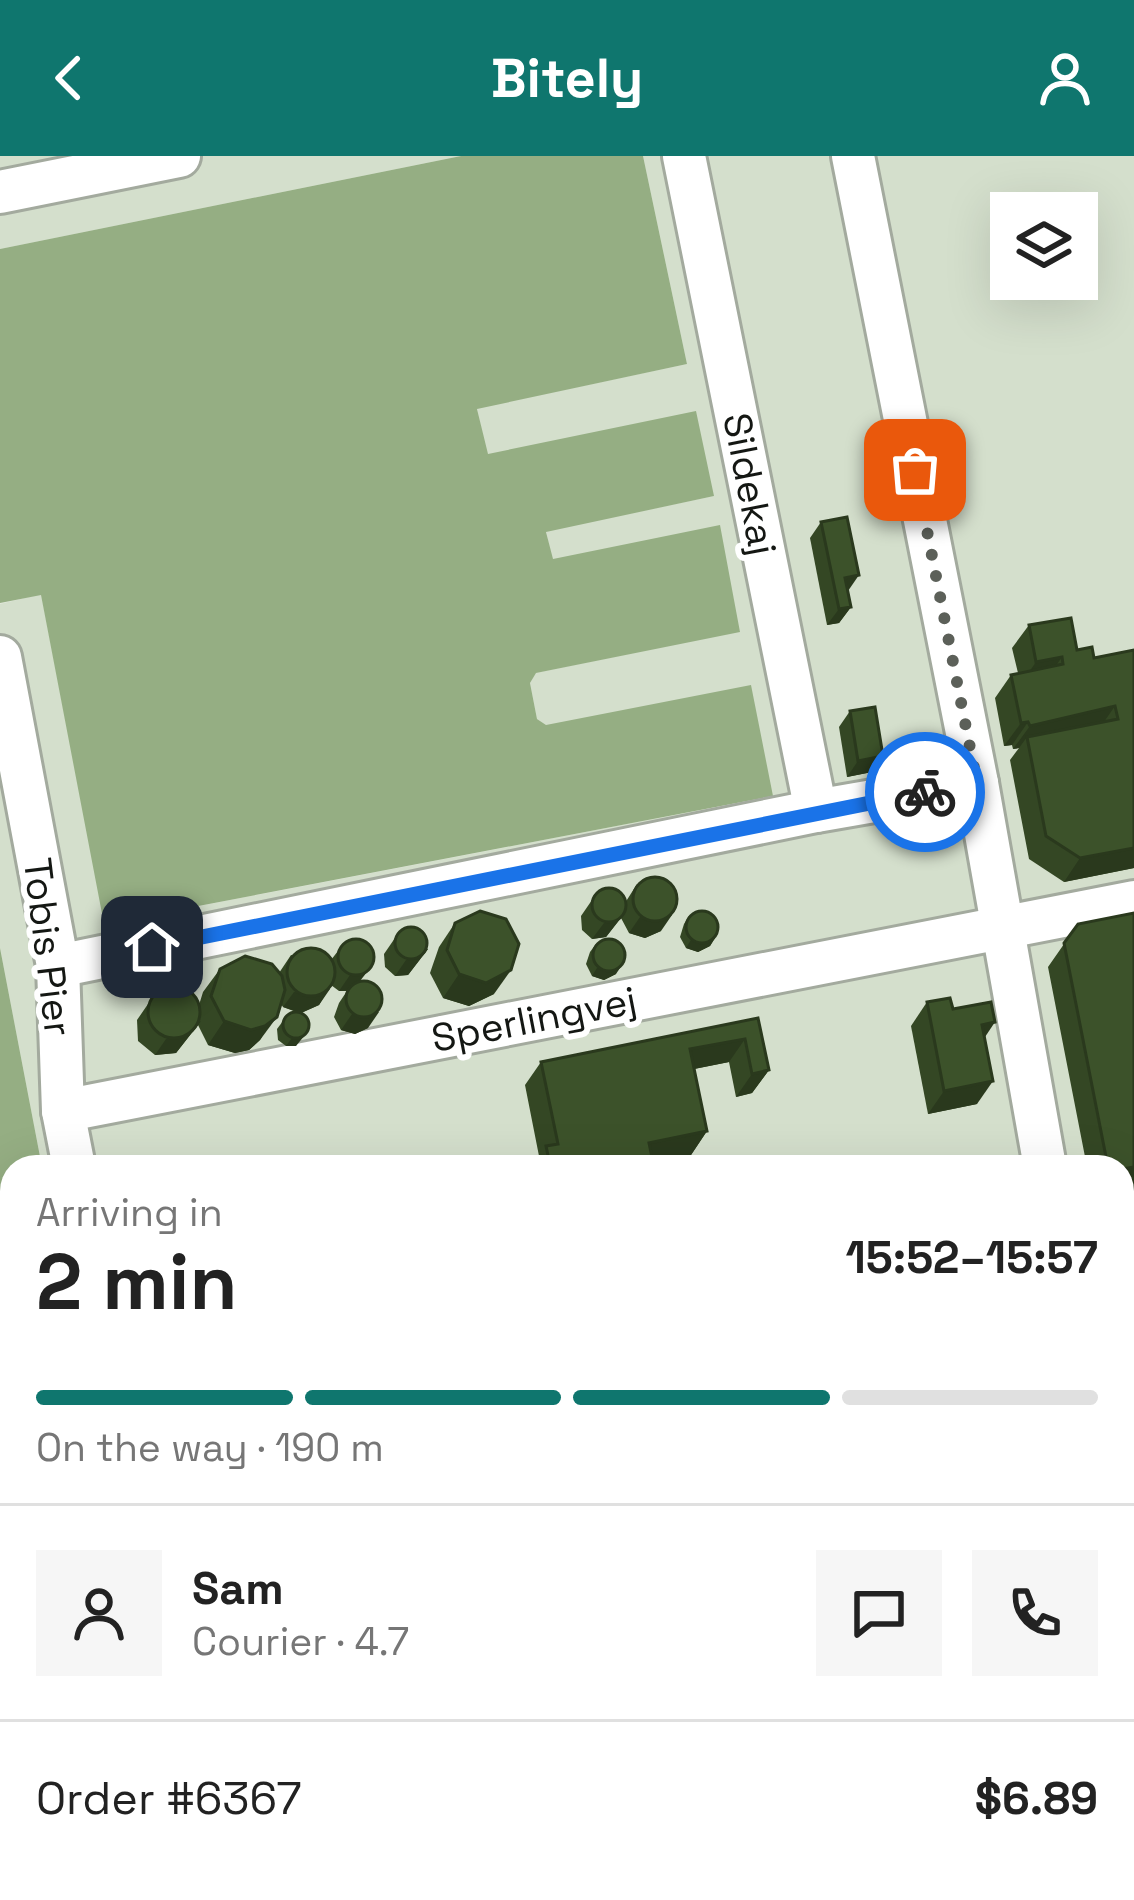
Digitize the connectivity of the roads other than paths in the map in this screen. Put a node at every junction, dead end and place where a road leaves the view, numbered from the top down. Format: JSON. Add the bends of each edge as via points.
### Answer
{"nodes":[{"id":1,"x":178,"y":156,"type":"edge"},
{"id":2,"x":684,"y":156,"type":"edge"},
{"id":3,"x":853,"y":156,"type":"edge"},
{"id":4,"x":0,"y":192,"type":"edge"},
{"id":5,"x":0,"y":657,"type":"edge"},
{"id":6,"x":977,"y":783,"type":"junction"},
{"id":7,"x":816,"y":811,"type":"junction"},
{"id":8,"x":1134,"y":902,"type":"edge"},
{"id":9,"x":1004,"y":927,"type":"junction"},
{"id":10,"x":58,"y":966,"type":"junction"},
{"id":11,"x":63,"y":1111,"type":"junction"},
{"id":12,"x":72,"y":1155,"type":"edge"},
{"id":13,"x":1043,"y":1155,"type":"edge"}],
"edges":[{"from":1,"to":4,"type":"street"},
{"from":2,"to":7,"type":"street","name":"Sildekaj"},
{"from":3,"to":6,"type":"street"},
{"from":5,"to":10,"type":"street","name":"Tobis Pier"},
{"from":6,"to":7,"type":"street"},
{"from":6,"to":9,"type":"street"},
{"from":7,"to":10,"type":"street"},
{"from":8,"to":9,"type":"street","name":"Sperlingvej"},
{"from":9,"to":11,"type":"street","name":"Sperlingvej"},
{"from":9,"to":13,"type":"street"},
{"from":10,"to":11,"type":"street","name":"Tobis Pier"},
{"from":11,"to":12,"type":"street","name":"Tobis Pier"}]}
